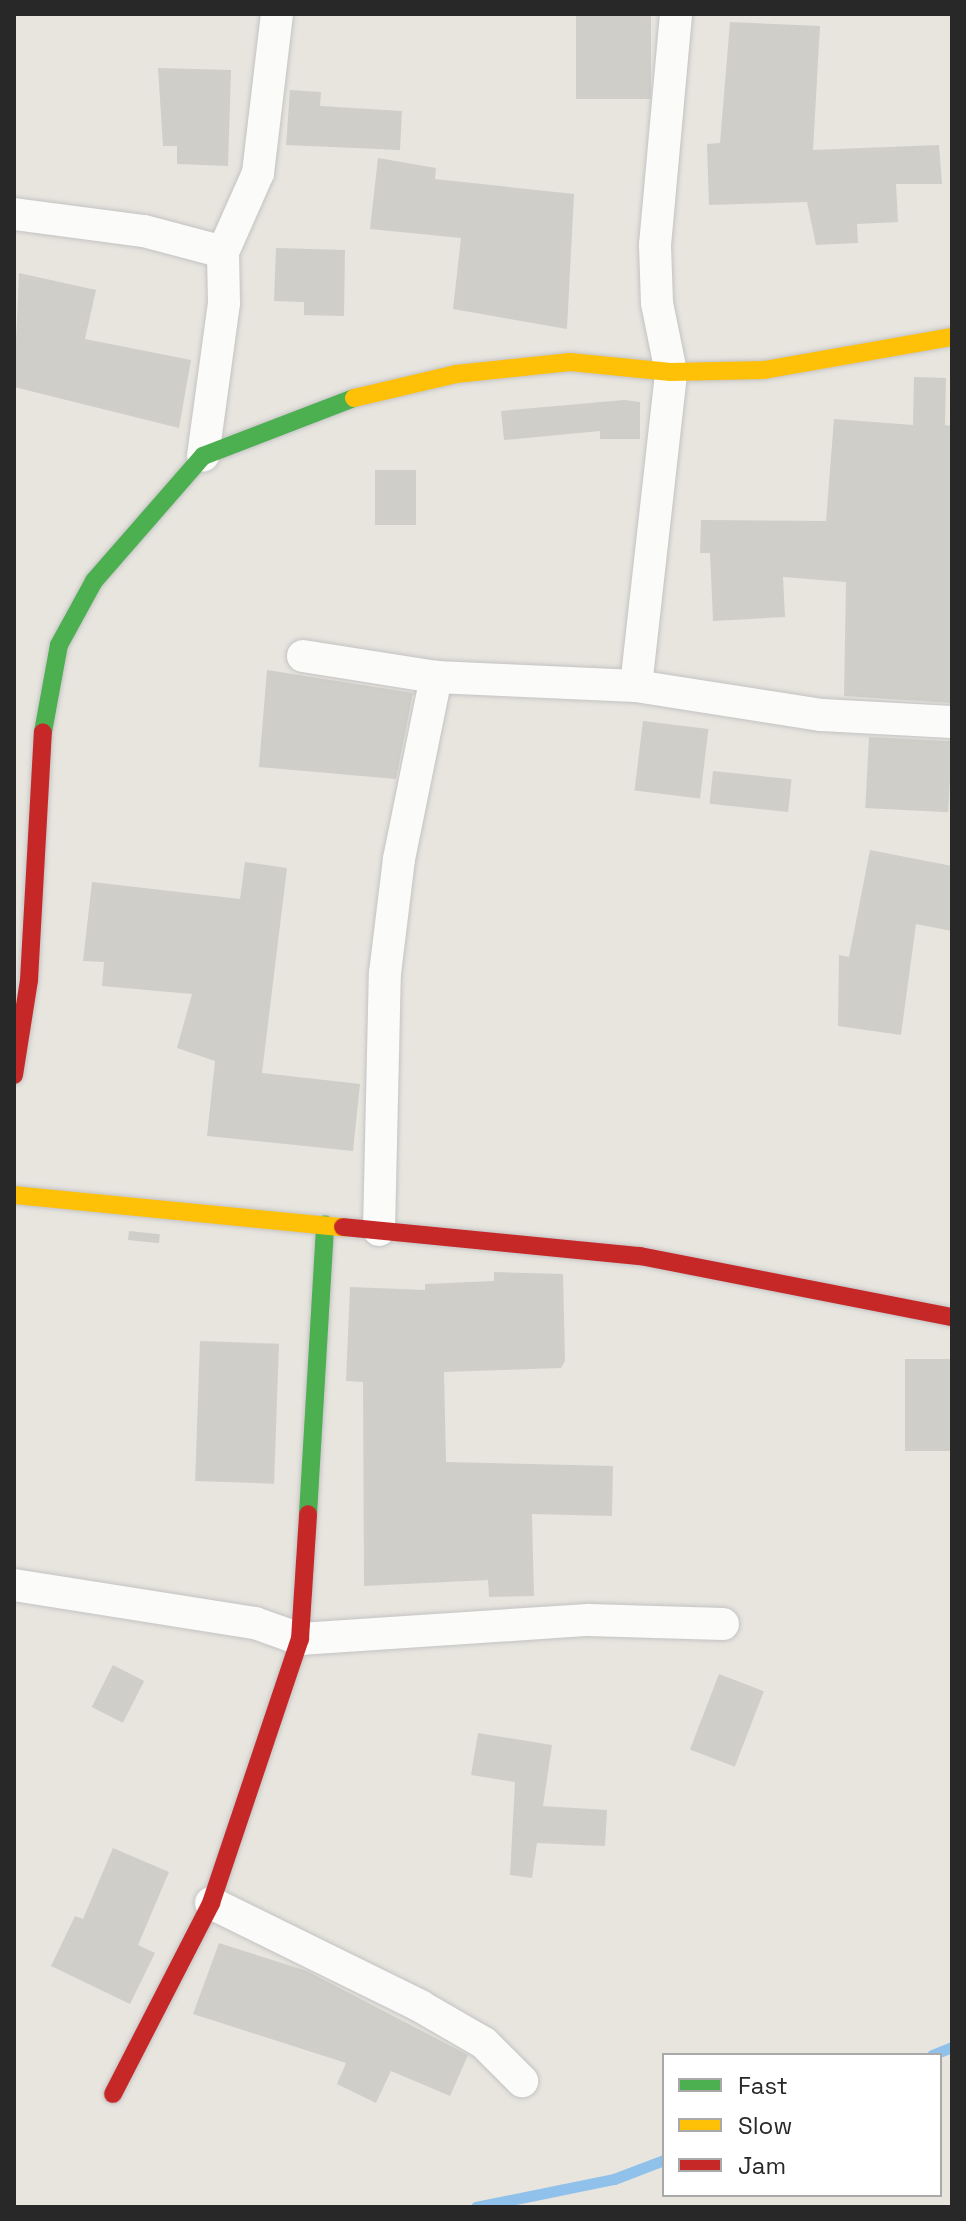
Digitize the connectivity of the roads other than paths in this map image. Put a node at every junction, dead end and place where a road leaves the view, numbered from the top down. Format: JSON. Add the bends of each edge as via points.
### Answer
{"nodes":[{"id":1,"x":277,"y":14,"type":"edge"},
{"id":2,"x":676,"y":14,"type":"edge"},
{"id":3,"x":14,"y":214,"type":"edge"},
{"id":4,"x":223,"y":252,"type":"junction"},
{"id":5,"x":952,"y":337,"type":"edge"},
{"id":6,"x":671,"y":372,"type":"junction"},
{"id":7,"x":203,"y":456,"type":"junction"},
{"id":8,"x":303,"y":656,"type":"dead end"},
{"id":9,"x":436,"y":677,"type":"junction"},
{"id":10,"x":636,"y":686,"type":"junction"},
{"id":11,"x":952,"y":722,"type":"edge"},
{"id":12,"x":14,"y":1075,"type":"edge"},
{"id":13,"x":14,"y":1195,"type":"edge"},
{"id":14,"x":325,"y":1224,"type":"junction"},
{"id":15,"x":379,"y":1230,"type":"junction"},
{"id":16,"x":952,"y":1317,"type":"edge"},
{"id":17,"x":14,"y":1585,"type":"edge"},
{"id":18,"x":723,"y":1624,"type":"dead end"},
{"id":19,"x":300,"y":1639,"type":"junction"},
{"id":20,"x":211,"y":1903,"type":"junction"},
{"id":21,"x":522,"y":2081,"type":"dead end"},
{"id":22,"x":113,"y":2094,"type":"dead end"}],
"edges":[{"from":1,"to":4,"type":"street","via":[[258,173]]},
{"from":2,"to":6,"type":"street","via":[[655,245],[657,303]]},
{"from":3,"to":4,"type":"street","via":[[144,231]]},
{"from":4,"to":7,"type":"street","via":[[224,303]]},
{"from":5,"to":6,"type":"street","via":[[764,370]]},
{"from":6,"to":7,"type":"street","via":[[570,362],[456,374],[314,408]]},
{"from":6,"to":10,"type":"street"},
{"from":7,"to":12,"type":"street","via":[[94,581],[59,645],[45,697],[29,980]]},
{"from":8,"to":9,"type":"street"},
{"from":9,"to":10,"type":"street"},
{"from":9,"to":15,"type":"street","via":[[399,859],[385,973]]},
{"from":10,"to":11,"type":"street","via":[[808,714]]},
{"from":13,"to":14,"type":"street"},
{"from":14,"to":15,"type":"street"},
{"from":14,"to":19,"type":"street"},
{"from":15,"to":16,"type":"street","via":[[640,1256]]},
{"from":17,"to":19,"type":"street","via":[[255,1623]]},
{"from":18,"to":19,"type":"street","via":[[588,1620]]},
{"from":19,"to":20,"type":"street"},
{"from":20,"to":21,"type":"street","via":[[433,2013],[484,2043]]},
{"from":20,"to":22,"type":"street"}]}
